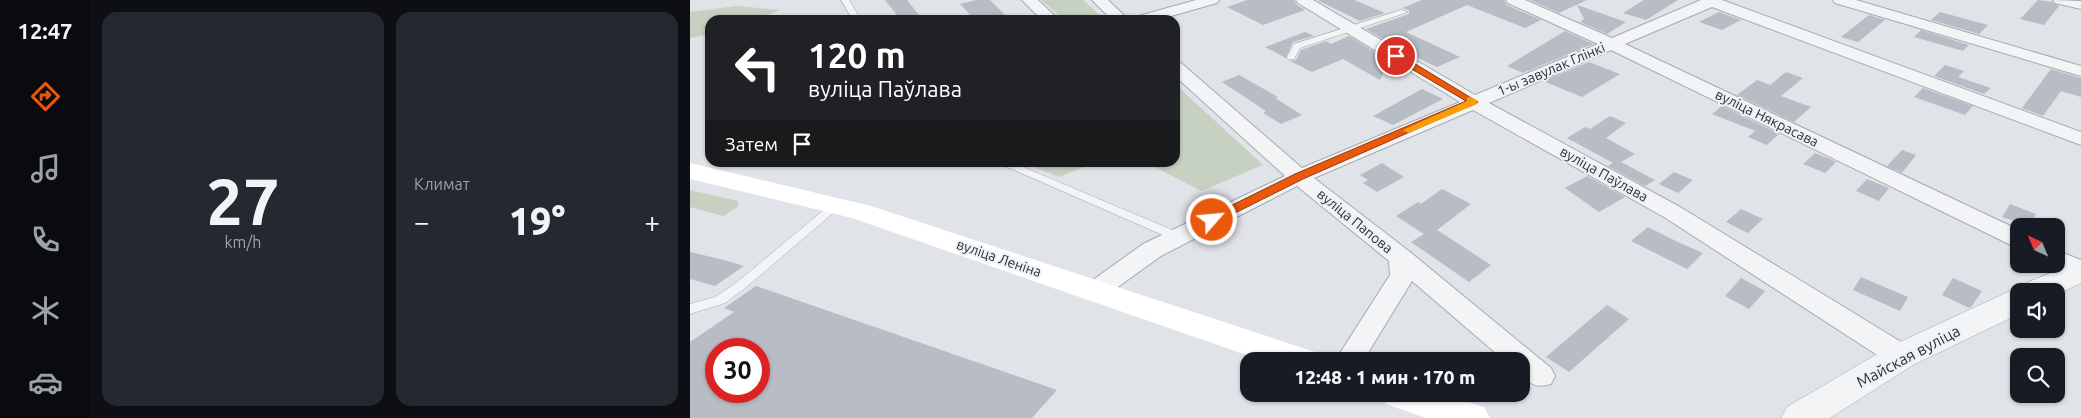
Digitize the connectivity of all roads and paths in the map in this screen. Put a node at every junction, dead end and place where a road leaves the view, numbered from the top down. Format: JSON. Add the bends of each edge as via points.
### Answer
{"nodes":[{"id":1,"x":845,"y":0,"type":"edge"},
{"id":2,"x":1029,"y":0,"type":"edge"},
{"id":3,"x":1099,"y":0,"type":"edge"},
{"id":4,"x":1212,"y":0,"type":"edge"},
{"id":5,"x":1303,"y":0,"type":"edge"},
{"id":6,"x":1513,"y":0,"type":"edge"},
{"id":7,"x":1712,"y":0,"type":"edge"},
{"id":8,"x":1840,"y":0,"type":"edge"},
{"id":9,"x":2060,"y":0,"type":"edge"},
{"id":10,"x":2081,"y":5,"type":"edge"},
{"id":11,"x":1404,"y":12,"type":"dead end"},
{"id":12,"x":854,"y":15,"type":"edge"},
{"id":13,"x":1046,"y":15,"type":"edge"},
{"id":14,"x":1116,"y":15,"type":"edge"},
{"id":15,"x":1158,"y":15,"type":"edge"},
{"id":16,"x":1350,"y":28,"type":"junction"},
{"id":17,"x":1612,"y":44,"type":"junction"},
{"id":18,"x":1291,"y":57,"type":"dead end"},
{"id":19,"x":1180,"y":71,"type":"edge"},
{"id":20,"x":2081,"y":71,"type":"edge"},
{"id":21,"x":1473,"y":102,"type":"junction"},
{"id":22,"x":2081,"y":140,"type":"edge"},
{"id":23,"x":1013,"y":167,"type":"edge"},
{"id":24,"x":690,"y":171,"type":"edge"},
{"id":25,"x":1299,"y":177,"type":"junction"},
{"id":26,"x":835,"y":206,"type":"junction"},
{"id":27,"x":2010,"y":236,"type":"edge"},
{"id":28,"x":1178,"y":237,"type":"junction"},
{"id":29,"x":1400,"y":258,"type":"junction"},
{"id":30,"x":2065,"y":262,"type":"edge"},
{"id":31,"x":2081,"y":270,"type":"edge"},
{"id":32,"x":2054,"y":283,"type":"edge"},
{"id":33,"x":1095,"y":291,"type":"junction"},
{"id":34,"x":2010,"y":304,"type":"edge"},
{"id":35,"x":690,"y":309,"type":"edge"},
{"id":36,"x":1276,"y":352,"type":"edge"},
{"id":37,"x":1355,"y":352,"type":"edge"},
{"id":38,"x":1901,"y":356,"type":"junction"},
{"id":39,"x":1541,"y":376,"type":"dead end"},
{"id":40,"x":1423,"y":402,"type":"edge"},
{"id":41,"x":1471,"y":418,"type":"edge"},
{"id":42,"x":1800,"y":418,"type":"edge"}],
"edges":[{"from":1,"to":12,"type":"lane"},
{"from":2,"to":13,"type":"street"},
{"from":3,"to":14,"type":"street"},
{"from":4,"to":15,"type":"street"},
{"from":5,"to":16,"type":"street","name":"вуліца Паўлава"},
{"from":6,"to":17,"type":"street","name":"вуліца Някрасава"},
{"from":7,"to":17,"type":"street","name":"1-ы завулак Глінкі"},
{"from":7,"to":22,"type":"street"},
{"from":8,"to":20,"type":"street"},
{"from":9,"to":10,"type":"street"},
{"from":11,"to":16,"type":"lane"},
{"from":16,"to":18,"type":"lane","via":[[1297,46]]},
{"from":16,"to":21,"type":"street","name":"вуліца Паўлава"},
{"from":17,"to":21,"type":"street","name":"1-ы завулак Глінкі"},
{"from":17,"to":27,"type":"street","name":"вуліца Някрасава"},
{"from":19,"to":25,"type":"street","name":"вуліца Папова"},
{"from":21,"to":25,"type":"street","name":"1-ы завулак Глінкі"},
{"from":21,"to":38,"type":"street","name":"вуліца Паўлава","via":[[1672,212]]},
{"from":23,"to":28,"type":"lane"},
{"from":24,"to":26,"type":"main road","name":"вуліца Леніна"},
{"from":25,"to":28,"type":"street","name":"1-ы завулак Глінкі"},
{"from":25,"to":29,"type":"street","name":"вуліца Папова"},
{"from":26,"to":33,"type":"main road","name":"вуліца Леніна"},
{"from":26,"to":35,"type":"lane","via":[[740,286],[720,300]]},
{"from":28,"to":33,"type":"street","name":"1-ы завулак Глінкі","via":[[1152,250]]},
{"from":29,"to":37,"type":"street","name":"вуліца Папова","via":[[1403,275]]},
{"from":29,"to":39,"type":"street"},
{"from":30,"to":31,"type":"street"},
{"from":31,"to":32,"type":"street"},
{"from":33,"to":36,"type":"main road","name":"вуліца Леніна"},
{"from":34,"to":38,"type":"street","name":"Майская вуліца"},
{"from":38,"to":42,"type":"street","name":"Майская вуліца"},
{"from":40,"to":41,"type":"main road"}]}
